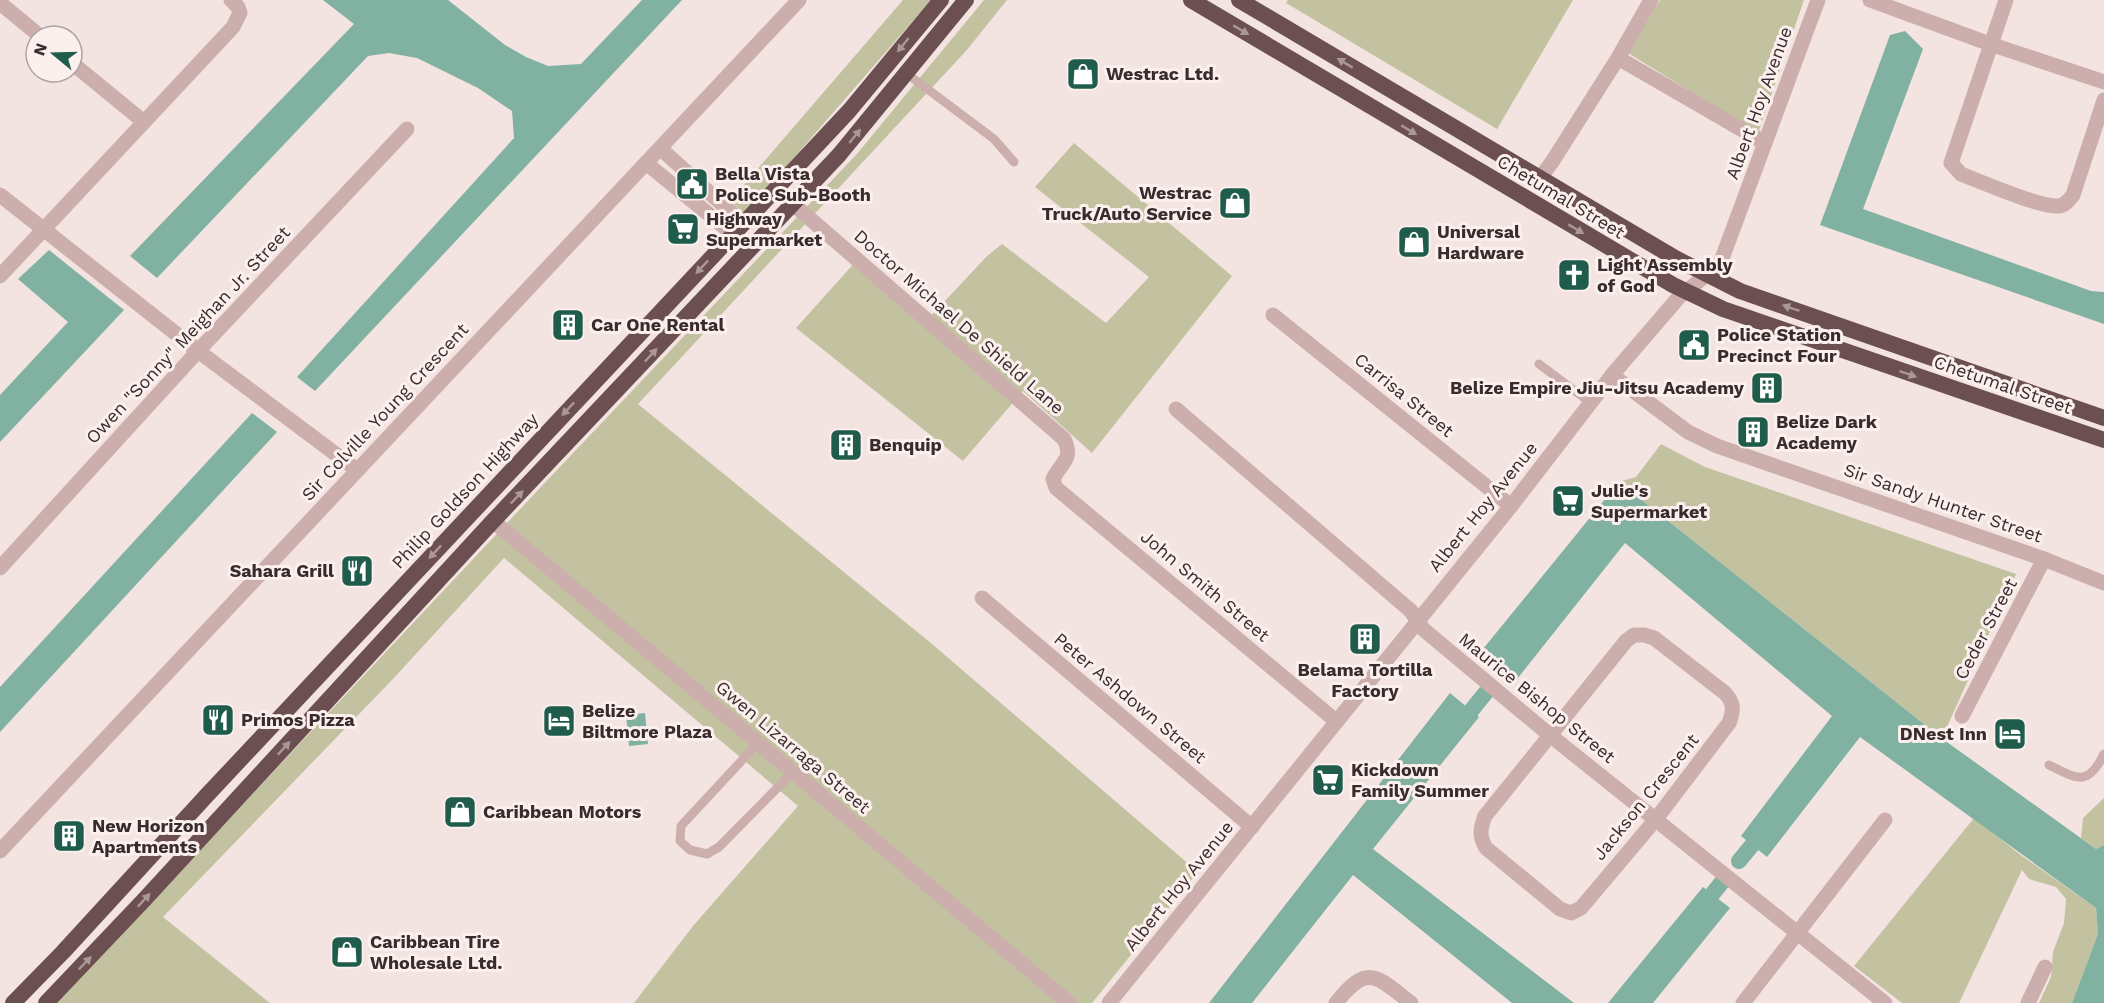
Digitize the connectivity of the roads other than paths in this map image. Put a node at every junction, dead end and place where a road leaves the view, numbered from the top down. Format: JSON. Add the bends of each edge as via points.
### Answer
{"nodes":[{"id":1,"x":231,"y":0,"type":"edge"},
{"id":2,"x":799,"y":0,"type":"edge"},
{"id":3,"x":941,"y":0,"type":"edge"},
{"id":4,"x":966,"y":0,"type":"edge"},
{"id":5,"x":1191,"y":0,"type":"edge"},
{"id":6,"x":1239,"y":0,"type":"edge"},
{"id":7,"x":1652,"y":0,"type":"edge"},
{"id":8,"x":1818,"y":0,"type":"edge"},
{"id":9,"x":1870,"y":0,"type":"edge"},
{"id":10,"x":2006,"y":0,"type":"edge"},
{"id":11,"x":0,"y":3,"type":"edge"},
{"id":12,"x":25,"y":24,"type":"edge"},
{"id":13,"x":1990,"y":44,"type":"junction"},
{"id":14,"x":1618,"y":58,"type":"junction"},
{"id":15,"x":84,"y":73,"type":"edge"},
{"id":16,"x":906,"y":73,"type":"junction"},
{"id":17,"x":1373,"y":80,"type":"junction"},
{"id":18,"x":2104,"y":82,"type":"edge"},
{"id":19,"x":2104,"y":100,"type":"edge"},
{"id":20,"x":1360,"y":101,"type":"junction"},
{"id":21,"x":144,"y":122,"type":"junction"},
{"id":22,"x":407,"y":129,"type":"dead end"},
{"id":23,"x":1765,"y":143,"type":"junction"},
{"id":24,"x":660,"y":149,"type":"junction"},
{"id":25,"x":1014,"y":162,"type":"dead end"},
{"id":26,"x":646,"y":163,"type":"junction"},
{"id":27,"x":1540,"y":178,"type":"junction"},
{"id":28,"x":0,"y":195,"type":"edge"},
{"id":29,"x":793,"y":204,"type":"junction"},
{"id":30,"x":44,"y":229,"type":"junction"},
{"id":31,"x":738,"y":229,"type":"junction"},
{"id":32,"x":1705,"y":274,"type":"junction"},
{"id":33,"x":0,"y":276,"type":"edge"},
{"id":34,"x":1686,"y":291,"type":"junction"},
{"id":35,"x":1273,"y":315,"type":"dead end"},
{"id":36,"x":1888,"y":341,"type":"junction"},
{"id":37,"x":198,"y":351,"type":"junction"},
{"id":38,"x":1539,"y":364,"type":"dead end"},
{"id":39,"x":1880,"y":364,"type":"junction"},
{"id":40,"x":1612,"y":375,"type":"junction"},
{"id":41,"x":2011,"y":384,"type":"junction"},
{"id":42,"x":1591,"y":404,"type":"junction"},
{"id":43,"x":2002,"y":406,"type":"junction"},
{"id":44,"x":1176,"y":409,"type":"dead end"},
{"id":45,"x":2104,"y":418,"type":"edge"},
{"id":46,"x":2104,"y":440,"type":"edge"},
{"id":47,"x":357,"y":470,"type":"junction"},
{"id":48,"x":1053,"y":479,"type":"joint"},
{"id":49,"x":1511,"y":506,"type":"junction"},
{"id":50,"x":493,"y":521,"type":"junction"},
{"id":51,"x":2044,"y":559,"type":"junction"},
{"id":52,"x":0,"y":568,"type":"edge"},
{"id":53,"x":2104,"y":583,"type":"edge"},
{"id":54,"x":982,"y":598,"type":"dead end"},
{"id":55,"x":1417,"y":620,"type":"junction"},
{"id":56,"x":1962,"y":716,"type":"dead end"},
{"id":57,"x":1336,"y":721,"type":"junction"},
{"id":58,"x":1551,"y":736,"type":"junction"},
{"id":59,"x":758,"y":743,"type":"junction"},
{"id":60,"x":2104,"y":754,"type":"edge"},
{"id":61,"x":2049,"y":765,"type":"dead end"},
{"id":62,"x":793,"y":772,"type":"junction"},
{"id":63,"x":1656,"y":819,"type":"junction"},
{"id":64,"x":1885,"y":820,"type":"dead end"},
{"id":65,"x":1252,"y":827,"type":"junction"},
{"id":66,"x":0,"y":851,"type":"edge"},
{"id":67,"x":1798,"y":932,"type":"junction"},
{"id":68,"x":2045,"y":967,"type":"dead end"},
{"id":69,"x":13,"y":1003,"type":"edge"},
{"id":70,"x":46,"y":1003,"type":"edge"},
{"id":71,"x":1070,"y":1003,"type":"edge"},
{"id":72,"x":1109,"y":1003,"type":"edge"},
{"id":73,"x":1336,"y":1003,"type":"edge"},
{"id":74,"x":1411,"y":1003,"type":"edge"},
{"id":75,"x":1743,"y":1003,"type":"edge"},
{"id":76,"x":1885,"y":1003,"type":"edge"},
{"id":77,"x":2028,"y":1003,"type":"edge"}],
"edges":[{"from":1,"to":21,"type":"street","via":[[238,7],[238,20]]},
{"from":2,"to":24,"type":"street","name":"Sir Colville Young Crescent"},
{"from":3,"to":31,"type":"highway","name":"Philip Goldson Highway","one_way":true,"via":[[849,111]]},
{"from":4,"to":16,"type":"highway"},
{"from":5,"to":20,"type":"highway","name":"Chetumal Street","one_way":true},
{"from":17,"to":6,"type":"highway","name":"Chetumal Street","one_way":true},
{"from":7,"to":14,"type":"street"},
{"from":8,"to":23,"type":"street","name":"Albert Hoy Avenue"},
{"from":9,"to":13,"type":"street"},
{"from":10,"to":13,"type":"street"},
{"from":11,"to":12,"type":"street"},
{"from":13,"to":18,"type":"street"},
{"from":13,"to":19,"type":"street","via":[[1951,163],[1961,174],[2038,203],[2067,203]]},
{"from":14,"to":23,"type":"street"},
{"from":14,"to":27,"type":"street"},
{"from":15,"to":21,"type":"street"},
{"from":16,"to":25,"type":"lane","via":[[994,140]]},
{"from":29,"to":16,"type":"highway","one_way":true},
{"from":17,"to":20,"type":"highway"},
{"from":17,"to":27,"type":"highway","name":"Chetumal Street"},
{"from":20,"to":34,"type":"highway","name":"Chetumal Street","one_way":true},
{"from":21,"to":30,"type":"street"},
{"from":22,"to":37,"type":"street","name":"Owen \"Sonny\" Meighan Jr. Street"},
{"from":23,"to":32,"type":"street","name":"Albert Hoy Avenue","via":[[1720,264]]},
{"from":24,"to":26,"type":"street","name":"Sir Colville Young Crescent"},
{"from":24,"to":31,"type":"street"},
{"from":26,"to":31,"type":"street"},
{"from":26,"to":47,"type":"street","name":"Sir Colville Young Crescent"},
{"from":27,"to":32,"type":"highway","name":"Chetumal Street"},
{"from":28,"to":30,"type":"street"},
{"from":29,"to":48,"type":"street","name":"Doctor Michael De Shield Lane","via":[[1064,439],[1068,458]]},
{"from":50,"to":29,"type":"highway","one_way":true},
{"from":30,"to":33,"type":"street"},
{"from":30,"to":37,"type":"street"},
{"from":31,"to":69,"type":"highway","name":"Philip Goldson Highway","one_way":true},
{"from":32,"to":34,"type":"street","name":"Albert Hoy Avenue"},
{"from":36,"to":32,"type":"highway","name":"Chetumal Street","one_way":true,"via":[[1740,291]]},
{"from":34,"to":39,"type":"highway","name":"Chetumal Street","via":[[1723,309]]},
{"from":34,"to":40,"type":"street","name":"Albert Hoy Avenue"},
{"from":35,"to":49,"type":"street","name":"Carrisa Street"},
{"from":36,"to":39,"type":"highway"},
{"from":36,"to":41,"type":"highway","name":"Chetumal Street"},
{"from":37,"to":47,"type":"street"},
{"from":37,"to":52,"type":"street","name":"Owen \"Sonny\" Meighan Jr. Street"},
{"from":38,"to":42,"type":"lane"},
{"from":39,"to":43,"type":"highway","name":"Chetumal Street","one_way":true},
{"from":40,"to":42,"type":"street","name":"Albert Hoy Avenue"},
{"from":40,"to":51,"type":"street","name":"Sir Sandy Hunter Street","via":[[1688,432],[1718,446]]},
{"from":41,"to":43,"type":"highway"},
{"from":41,"to":45,"type":"highway","name":"Chetumal Street"},
{"from":42,"to":49,"type":"street","name":"Albert Hoy Avenue"},
{"from":43,"to":46,"type":"highway","name":"Chetumal Street"},
{"from":44,"to":55,"type":"street","name":"Maurice Bishop Street"},
{"from":47,"to":66,"type":"street","name":"Sir Colville Young Crescent"},
{"from":48,"to":57,"type":"street","name":"John Smith Street","via":[[1056,488]]},
{"from":49,"to":55,"type":"street","name":"Albert Hoy Avenue"},
{"from":50,"to":59,"type":"street","name":"Gwen Lizarraga Street"},
{"from":70,"to":50,"type":"highway","one_way":true},
{"from":51,"to":53,"type":"street","name":"Sir Sandy Hunter Street"},
{"from":51,"to":56,"type":"street","name":"Ceder Street"},
{"from":54,"to":65,"type":"street","name":"Peter Ashdown Street"},
{"from":55,"to":57,"type":"street","name":"Albert Hoy Avenue"},
{"from":55,"to":58,"type":"street","name":"Maurice Bishop Street"},
{"from":57,"to":65,"type":"street","name":"Albert Hoy Avenue"},
{"from":58,"to":63,"type":"street","name":"Maurice Bishop Street"},
{"from":58,"to":63,"type":"street","name":"Jackson Crescent","via":[[1485,816],[1480,838],[1486,848],[1560,909],[1571,913],[1581,908]]},
{"from":58,"to":63,"type":"street","name":"Jackson Crescent","via":[[1634,635],[1654,638],[1725,693],[1732,701],[1729,723]]},
{"from":59,"to":62,"type":"street","name":"Gwen Lizarraga Street"},
{"from":59,"to":62,"type":"lane","via":[[681,826],[680,840],[690,850],[707,854],[719,847]]},
{"from":60,"to":61,"type":"lane","via":[[2084,778],[2075,778]]},
{"from":62,"to":71,"type":"street","name":"Gwen Lizarraga Street"},
{"from":63,"to":67,"type":"street","name":"Maurice Bishop Street"},
{"from":64,"to":67,"type":"street"},
{"from":65,"to":72,"type":"street","name":"Albert Hoy Avenue"},
{"from":67,"to":75,"type":"street"},
{"from":67,"to":76,"type":"street","name":"Maurice Bishop Street"},
{"from":68,"to":77,"type":"street"},
{"from":73,"to":74,"type":"street","via":[[1365,977],[1379,978]]}]}
